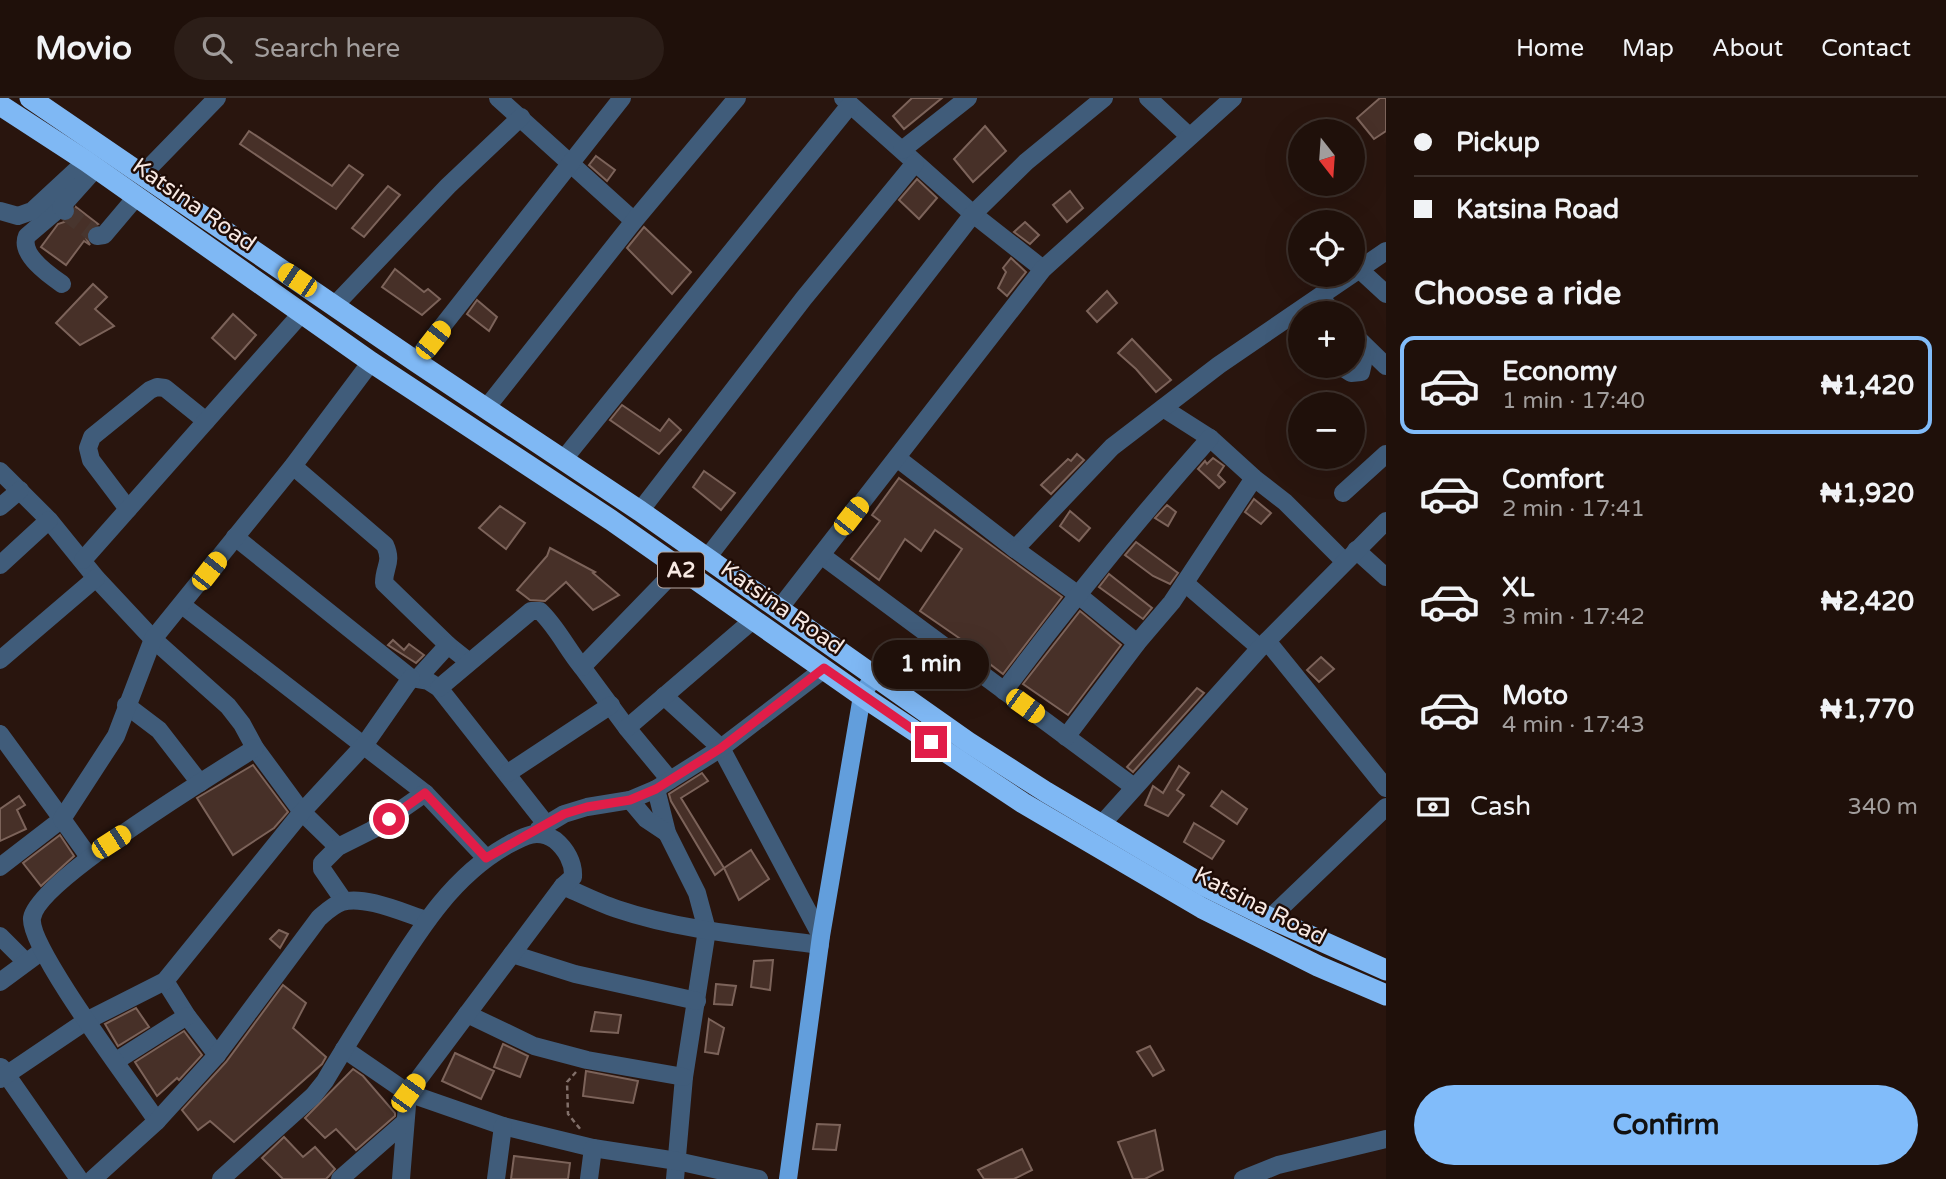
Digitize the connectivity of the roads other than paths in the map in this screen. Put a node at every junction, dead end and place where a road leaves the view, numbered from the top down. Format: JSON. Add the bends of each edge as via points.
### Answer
{"nodes":[{"id":1,"x":217,"y":98,"type":"edge"},
{"id":2,"x":622,"y":98,"type":"edge"},
{"id":3,"x":737,"y":98,"type":"edge"},
{"id":4,"x":968,"y":98,"type":"edge"},
{"id":5,"x":1104,"y":98,"type":"edge"},
{"id":6,"x":1148,"y":98,"type":"edge"},
{"id":7,"x":1233,"y":98,"type":"edge"},
{"id":8,"x":502,"y":99,"type":"edge"},
{"id":9,"x":41,"y":101,"type":"edge"},
{"id":10,"x":846,"y":102,"type":"edge"},
{"id":11,"x":0,"y":105,"type":"edge"},
{"id":12,"x":521,"y":117,"type":"junction"},
{"id":13,"x":1189,"y":136,"type":"junction"},
{"id":14,"x":909,"y":157,"type":"junction"},
{"id":15,"x":91,"y":164,"type":"junction"},
{"id":16,"x":570,"y":166,"type":"junction"},
{"id":17,"x":143,"y":174,"type":"junction"},
{"id":18,"x":137,"y":197,"type":"junction"},
{"id":19,"x":0,"y":211,"type":"edge"},
{"id":20,"x":974,"y":214,"type":"junction"},
{"id":21,"x":634,"y":221,"type":"junction"},
{"id":22,"x":97,"y":236,"type":"dead end"},
{"id":23,"x":1386,"y":251,"type":"edge"},
{"id":24,"x":1365,"y":266,"type":"edge"},
{"id":25,"x":1043,"y":269,"type":"junction"},
{"id":26,"x":1365,"y":274,"type":"edge"},
{"id":27,"x":62,"y":284,"type":"dead end"},
{"id":28,"x":1335,"y":287,"type":"edge"},
{"id":29,"x":1386,"y":293,"type":"edge"},
{"id":30,"x":1320,"y":297,"type":"junction"},
{"id":31,"x":1316,"y":301,"type":"edge"},
{"id":32,"x":1324,"y":301,"type":"edge"},
{"id":33,"x":334,"y":306,"type":"junction"},
{"id":34,"x":301,"y":314,"type":"junction"},
{"id":35,"x":1288,"y":325,"type":"edge"},
{"id":36,"x":1366,"y":349,"type":"joint"},
{"id":37,"x":1365,"y":354,"type":"edge"},
{"id":38,"x":415,"y":361,"type":"junction"},
{"id":39,"x":371,"y":362,"type":"junction"},
{"id":40,"x":1386,"y":366,"type":"edge"},
{"id":41,"x":487,"y":407,"type":"junction"},
{"id":42,"x":1163,"y":408,"type":"junction"},
{"id":43,"x":206,"y":421,"type":"junction"},
{"id":44,"x":1210,"y":438,"type":"junction"},
{"id":45,"x":1386,"y":454,"type":"edge"},
{"id":46,"x":897,"y":458,"type":"junction"},
{"id":47,"x":563,"y":460,"type":"junction"},
{"id":48,"x":293,"y":466,"type":"junction"},
{"id":49,"x":0,"y":471,"type":"edge"},
{"id":50,"x":1254,"y":478,"type":"junction"},
{"id":51,"x":20,"y":490,"type":"junction"},
{"id":52,"x":1343,"y":494,"type":"dead end"},
{"id":53,"x":0,"y":507,"type":"edge"},
{"id":54,"x":128,"y":509,"type":"junction"},
{"id":55,"x":640,"y":511,"type":"junction"},
{"id":56,"x":49,"y":520,"type":"junction"},
{"id":57,"x":1386,"y":521,"type":"edge"},
{"id":58,"x":235,"y":537,"type":"junction"},
{"id":59,"x":1015,"y":549,"type":"junction"},
{"id":60,"x":821,"y":555,"type":"junction"},
{"id":61,"x":1350,"y":555,"type":"junction"},
{"id":62,"x":707,"y":558,"type":"junction"},
{"id":63,"x":83,"y":560,"type":"junction"},
{"id":64,"x":0,"y":565,"type":"edge"},
{"id":65,"x":678,"y":568,"type":"junction"},
{"id":66,"x":1386,"y":577,"type":"edge"},
{"id":67,"x":96,"y":578,"type":"junction"},
{"id":68,"x":1185,"y":583,"type":"junction"},
{"id":69,"x":1077,"y":594,"type":"junction"},
{"id":70,"x":182,"y":605,"type":"junction"},
{"id":71,"x":779,"y":608,"type":"junction"},
{"id":72,"x":753,"y":621,"type":"junction"},
{"id":73,"x":153,"y":639,"type":"junction"},
{"id":74,"x":1138,"y":643,"type":"junction"},
{"id":75,"x":1264,"y":644,"type":"junction"},
{"id":76,"x":447,"y":645,"type":"junction"},
{"id":77,"x":0,"y":660,"type":"edge"},
{"id":78,"x":468,"y":661,"type":"junction"},
{"id":79,"x":582,"y":667,"type":"junction"},
{"id":80,"x":824,"y":668,"type":"junction"},
{"id":81,"x":874,"y":676,"type":"junction"},
{"id":82,"x":415,"y":678,"type":"junction"},
{"id":83,"x":439,"y":688,"type":"junction"},
{"id":84,"x":1004,"y":691,"type":"junction"},
{"id":85,"x":862,"y":695,"type":"junction"},
{"id":86,"x":664,"y":696,"type":"junction"},
{"id":87,"x":126,"y":705,"type":"junction"},
{"id":88,"x":611,"y":705,"type":"junction"},
{"id":89,"x":626,"y":727,"type":"junction"},
{"id":90,"x":0,"y":734,"type":"edge"},
{"id":91,"x":1066,"y":737,"type":"junction"},
{"id":92,"x":365,"y":744,"type":"junction"},
{"id":93,"x":255,"y":748,"type":"junction"},
{"id":94,"x":721,"y":748,"type":"junction"},
{"id":95,"x":508,"y":773,"type":"junction"},
{"id":96,"x":200,"y":783,"type":"junction"},
{"id":97,"x":663,"y":785,"type":"junction"},
{"id":98,"x":1134,"y":787,"type":"junction"},
{"id":99,"x":1386,"y":788,"type":"edge"},
{"id":100,"x":425,"y":793,"type":"junction"},
{"id":101,"x":630,"y":800,"type":"junction"},
{"id":102,"x":1386,"y":807,"type":"edge"},
{"id":103,"x":302,"y":812,"type":"junction"},
{"id":104,"x":62,"y":819,"type":"junction"},
{"id":105,"x":1101,"y":825,"type":"junction"},
{"id":106,"x":540,"y":828,"type":"junction"},
{"id":107,"x":667,"y":833,"type":"junction"},
{"id":108,"x":338,"y":847,"type":"junction"},
{"id":109,"x":89,"y":857,"type":"junction"},
{"id":110,"x":486,"y":858,"type":"junction"},
{"id":111,"x":0,"y":867,"type":"edge"},
{"id":112,"x":563,"y":886,"type":"junction"},
{"id":113,"x":344,"y":901,"type":"junction"},
{"id":114,"x":1270,"y":918,"type":"junction"},
{"id":115,"x":426,"y":920,"type":"junction"},
{"id":116,"x":707,"y":930,"type":"junction"},
{"id":117,"x":0,"y":936,"type":"edge"},
{"id":118,"x":820,"y":940,"type":"junction"},
{"id":119,"x":42,"y":951,"type":"junction"},
{"id":120,"x":512,"y":954,"type":"junction"},
{"id":121,"x":26,"y":962,"type":"junction"},
{"id":122,"x":1386,"y":970,"type":"edge"},
{"id":123,"x":165,"y":981,"type":"junction"},
{"id":124,"x":0,"y":982,"type":"edge"},
{"id":125,"x":1386,"y":995,"type":"edge"},
{"id":126,"x":697,"y":1002,"type":"junction"},
{"id":127,"x":467,"y":1014,"type":"junction"},
{"id":128,"x":187,"y":1016,"type":"junction"},
{"id":129,"x":86,"y":1021,"type":"junction"},
{"id":130,"x":344,"y":1049,"type":"junction"},
{"id":131,"x":217,"y":1055,"type":"junction"},
{"id":132,"x":116,"y":1061,"type":"junction"},
{"id":133,"x":2,"y":1073,"type":"edge"},
{"id":134,"x":684,"y":1077,"type":"junction"},
{"id":135,"x":408,"y":1093,"type":"junction"},
{"id":136,"x":157,"y":1121,"type":"junction"},
{"id":137,"x":405,"y":1122,"type":"junction"},
{"id":138,"x":503,"y":1126,"type":"junction"},
{"id":139,"x":1386,"y":1139,"type":"edge"},
{"id":140,"x":589,"y":1141,"type":"junction"},
{"id":141,"x":676,"y":1170,"type":"edge"},
{"id":142,"x":79,"y":1179,"type":"edge"},
{"id":143,"x":93,"y":1179,"type":"edge"},
{"id":144,"x":221,"y":1179,"type":"edge"},
{"id":145,"x":340,"y":1179,"type":"edge"},
{"id":146,"x":401,"y":1179,"type":"edge"},
{"id":147,"x":496,"y":1179,"type":"edge"},
{"id":148,"x":589,"y":1179,"type":"edge"},
{"id":149,"x":759,"y":1179,"type":"edge"},
{"id":150,"x":788,"y":1179,"type":"edge"},
{"id":151,"x":1243,"y":1179,"type":"edge"}],
"edges":[{"from":1,"to":17,"type":"street"},
{"from":2,"to":16,"type":"street"},
{"from":3,"to":21,"type":"street"},
{"from":4,"to":14,"type":"street"},
{"from":5,"to":20,"type":"street","via":[[1026,162]]},
{"from":6,"to":13,"type":"street"},
{"from":7,"to":13,"type":"street"},
{"from":8,"to":12,"type":"street"},
{"from":9,"to":17,"type":"highway","number":"A2"},
{"from":10,"to":14,"type":"street"},
{"from":10,"to":47,"type":"street"},
{"from":11,"to":15,"type":"highway","name":"Katsina Road","number":"A2"},
{"from":12,"to":16,"type":"street"},
{"from":12,"to":33,"type":"street"},
{"from":13,"to":25,"type":"street"},
{"from":14,"to":20,"type":"street"},
{"from":14,"to":55,"type":"street"},
{"from":15,"to":18,"type":"highway","name":"Katsina Road","number":"A2"},
{"from":15,"to":19,"type":"street","via":[[32,211],[18,216]]},
{"from":15,"to":27,"type":"street","via":[[63,209],[25,241],[40,267]]},
{"from":16,"to":21,"type":"street"},
{"from":16,"to":38,"type":"street"},
{"from":17,"to":33,"type":"highway","number":"A2"},
{"from":18,"to":22,"type":"street","via":[[104,235]]},
{"from":18,"to":34,"type":"highway","name":"Katsina Road","number":"A2"},
{"from":20,"to":25,"type":"street"},
{"from":20,"to":62,"type":"street"},
{"from":21,"to":41,"type":"street"},
{"from":23,"to":24,"type":"street"},
{"from":25,"to":46,"type":"street"},
{"from":26,"to":29,"type":"street"},
{"from":28,"to":30,"type":"street"},
{"from":30,"to":31,"type":"street"},
{"from":30,"to":32,"type":"street"},
{"from":33,"to":38,"type":"highway","number":"A2"},
{"from":34,"to":39,"type":"highway","name":"Katsina Road","number":"A2"},
{"from":34,"to":43,"type":"street"},
{"from":35,"to":42,"type":"street","via":[[1219,365]]},
{"from":36,"to":37,"type":"street"},
{"from":36,"to":40,"type":"street"},
{"from":38,"to":41,"type":"highway","number":"A2"},
{"from":39,"to":48,"type":"street"},
{"from":39,"to":65,"type":"highway","name":"Katsina Road","number":"A2"},
{"from":41,"to":47,"type":"highway","number":"A2"},
{"from":42,"to":44,"type":"street"},
{"from":42,"to":59,"type":"street","via":[[1099,458]]},
{"from":43,"to":54,"type":"street"},
{"from":43,"to":54,"type":"street","via":[[165,388],[157,387],[92,438],[88,447],[91,460]]},
{"from":44,"to":50,"type":"street"},
{"from":44,"to":69,"type":"street"},
{"from":45,"to":52,"type":"street"},
{"from":46,"to":59,"type":"street"},
{"from":46,"to":60,"type":"street"},
{"from":47,"to":55,"type":"highway","number":"A2"},
{"from":48,"to":58,"type":"street"},
{"from":48,"to":76,"type":"street","via":[[385,545],[389,565],[384,583]]},
{"from":49,"to":51,"type":"street"},
{"from":50,"to":61,"type":"street"},
{"from":50,"to":68,"type":"street"},
{"from":51,"to":53,"type":"street"},
{"from":51,"to":56,"type":"street"},
{"from":54,"to":63,"type":"street"},
{"from":55,"to":62,"type":"highway","number":"A2"},
{"from":56,"to":63,"type":"street"},
{"from":56,"to":64,"type":"street"},
{"from":57,"to":61,"type":"street"},
{"from":58,"to":70,"type":"street"},
{"from":58,"to":82,"type":"street"},
{"from":59,"to":69,"type":"street"},
{"from":60,"to":71,"type":"street"},
{"from":60,"to":84,"type":"street"},
{"from":61,"to":66,"type":"street"},
{"from":61,"to":75,"type":"street"},
{"from":62,"to":71,"type":"highway","number":"A2"},
{"from":63,"to":67,"type":"street"},
{"from":65,"to":72,"type":"highway","name":"Katsina Road","number":"A2"},
{"from":65,"to":79,"type":"street"},
{"from":67,"to":73,"type":"street"},
{"from":67,"to":77,"type":"street"},
{"from":68,"to":74,"type":"street"},
{"from":68,"to":75,"type":"street"},
{"from":69,"to":74,"type":"street"},
{"from":69,"to":84,"type":"street"},
{"from":70,"to":73,"type":"street"},
{"from":70,"to":92,"type":"street"},
{"from":71,"to":81,"type":"highway","number":"A2"},
{"from":72,"to":80,"type":"highway","name":"Katsina Road","number":"A2"},
{"from":72,"to":86,"type":"street"},
{"from":73,"to":87,"type":"street"},
{"from":73,"to":93,"type":"street","via":[[228,706]]},
{"from":74,"to":91,"type":"street"},
{"from":75,"to":98,"type":"street"},
{"from":75,"to":99,"type":"street"},
{"from":76,"to":78,"type":"street"},
{"from":76,"to":82,"type":"street"},
{"from":78,"to":79,"type":"street","via":[[531,611],[540,611]]},
{"from":78,"to":83,"type":"street"},
{"from":79,"to":88,"type":"street"},
{"from":80,"to":85,"type":"highway","name":"Katsina Road","number":"A2"},
{"from":80,"to":94,"type":"street"},
{"from":81,"to":85,"type":"main road"},
{"from":81,"to":105,"type":"highway","number":"A2","via":[[968,742]]},
{"from":82,"to":83,"type":"street"},
{"from":82,"to":92,"type":"street"},
{"from":83,"to":95,"type":"street"},
{"from":84,"to":91,"type":"street"},
{"from":85,"to":118,"type":"main road"},
{"from":85,"to":125,"type":"highway","name":"Katsina Road","number":"A2","via":[[1023,803],[1202,908]]},
{"from":86,"to":89,"type":"street"},
{"from":86,"to":94,"type":"street"},
{"from":87,"to":96,"type":"street","via":[[159,730]]},
{"from":87,"to":104,"type":"street","via":[[116,736]]},
{"from":88,"to":89,"type":"street"},
{"from":88,"to":95,"type":"street"},
{"from":89,"to":97,"type":"street"},
{"from":90,"to":104,"type":"street"},
{"from":91,"to":98,"type":"street"},
{"from":92,"to":100,"type":"street"},
{"from":92,"to":103,"type":"street"},
{"from":93,"to":96,"type":"street"},
{"from":93,"to":103,"type":"street"},
{"from":94,"to":97,"type":"street"},
{"from":94,"to":118,"type":"street"},
{"from":95,"to":106,"type":"street"},
{"from":96,"to":109,"type":"street"},
{"from":97,"to":101,"type":"street"},
{"from":97,"to":107,"type":"street"},
{"from":98,"to":105,"type":"street"},
{"from":100,"to":108,"type":"street"},
{"from":100,"to":110,"type":"street"},
{"from":101,"to":106,"type":"street","via":[[564,814]]},
{"from":101,"to":107,"type":"street","via":[[646,819]]},
{"from":102,"to":114,"type":"street"},
{"from":103,"to":108,"type":"street"},
{"from":103,"to":123,"type":"street"},
{"from":104,"to":109,"type":"street"},
{"from":104,"to":111,"type":"street"},
{"from":105,"to":114,"type":"highway","number":"A2"},
{"from":106,"to":110,"type":"street"},
{"from":106,"to":112,"type":"street","via":[[570,858],[573,877]]},
{"from":107,"to":116,"type":"street","via":[[697,893]]},
{"from":108,"to":113,"type":"street","via":[[322,863]]},
{"from":109,"to":119,"type":"street","via":[[36,906],[33,932]]},
{"from":110,"to":115,"type":"street"},
{"from":112,"to":116,"type":"street","via":[[617,909]]},
{"from":112,"to":120,"type":"street"},
{"from":113,"to":115,"type":"street","via":[[370,902]]},
{"from":113,"to":131,"type":"street","via":[[319,918]]},
{"from":114,"to":122,"type":"highway","number":"A2"},
{"from":115,"to":130,"type":"street"},
{"from":116,"to":118,"type":"street"},
{"from":116,"to":126,"type":"street"},
{"from":117,"to":121,"type":"street"},
{"from":118,"to":150,"type":"main road"},
{"from":119,"to":121,"type":"street"},
{"from":119,"to":129,"type":"street"},
{"from":120,"to":126,"type":"street","via":[[575,974]]},
{"from":120,"to":127,"type":"street"},
{"from":121,"to":124,"type":"street"},
{"from":123,"to":128,"type":"street"},
{"from":123,"to":129,"type":"street"},
{"from":126,"to":134,"type":"street"},
{"from":127,"to":134,"type":"street","via":[[534,1046]]},
{"from":127,"to":135,"type":"street"},
{"from":128,"to":131,"type":"street"},
{"from":128,"to":132,"type":"street"},
{"from":129,"to":132,"type":"street"},
{"from":129,"to":133,"type":"street"},
{"from":130,"to":135,"type":"street"},
{"from":130,"to":144,"type":"street","via":[[313,1096]]},
{"from":131,"to":136,"type":"street"},
{"from":132,"to":136,"type":"street"},
{"from":133,"to":142,"type":"street"},
{"from":134,"to":141,"type":"street"},
{"from":135,"to":137,"type":"street"},
{"from":135,"to":138,"type":"street"},
{"from":136,"to":143,"type":"street"},
{"from":137,"to":145,"type":"street"},
{"from":137,"to":146,"type":"street"},
{"from":138,"to":140,"type":"street"},
{"from":138,"to":147,"type":"street"},
{"from":139,"to":151,"type":"street","via":[[1278,1165]]},
{"from":140,"to":141,"type":"street"},
{"from":140,"to":148,"type":"street"},
{"from":141,"to":149,"type":"street"}]}
